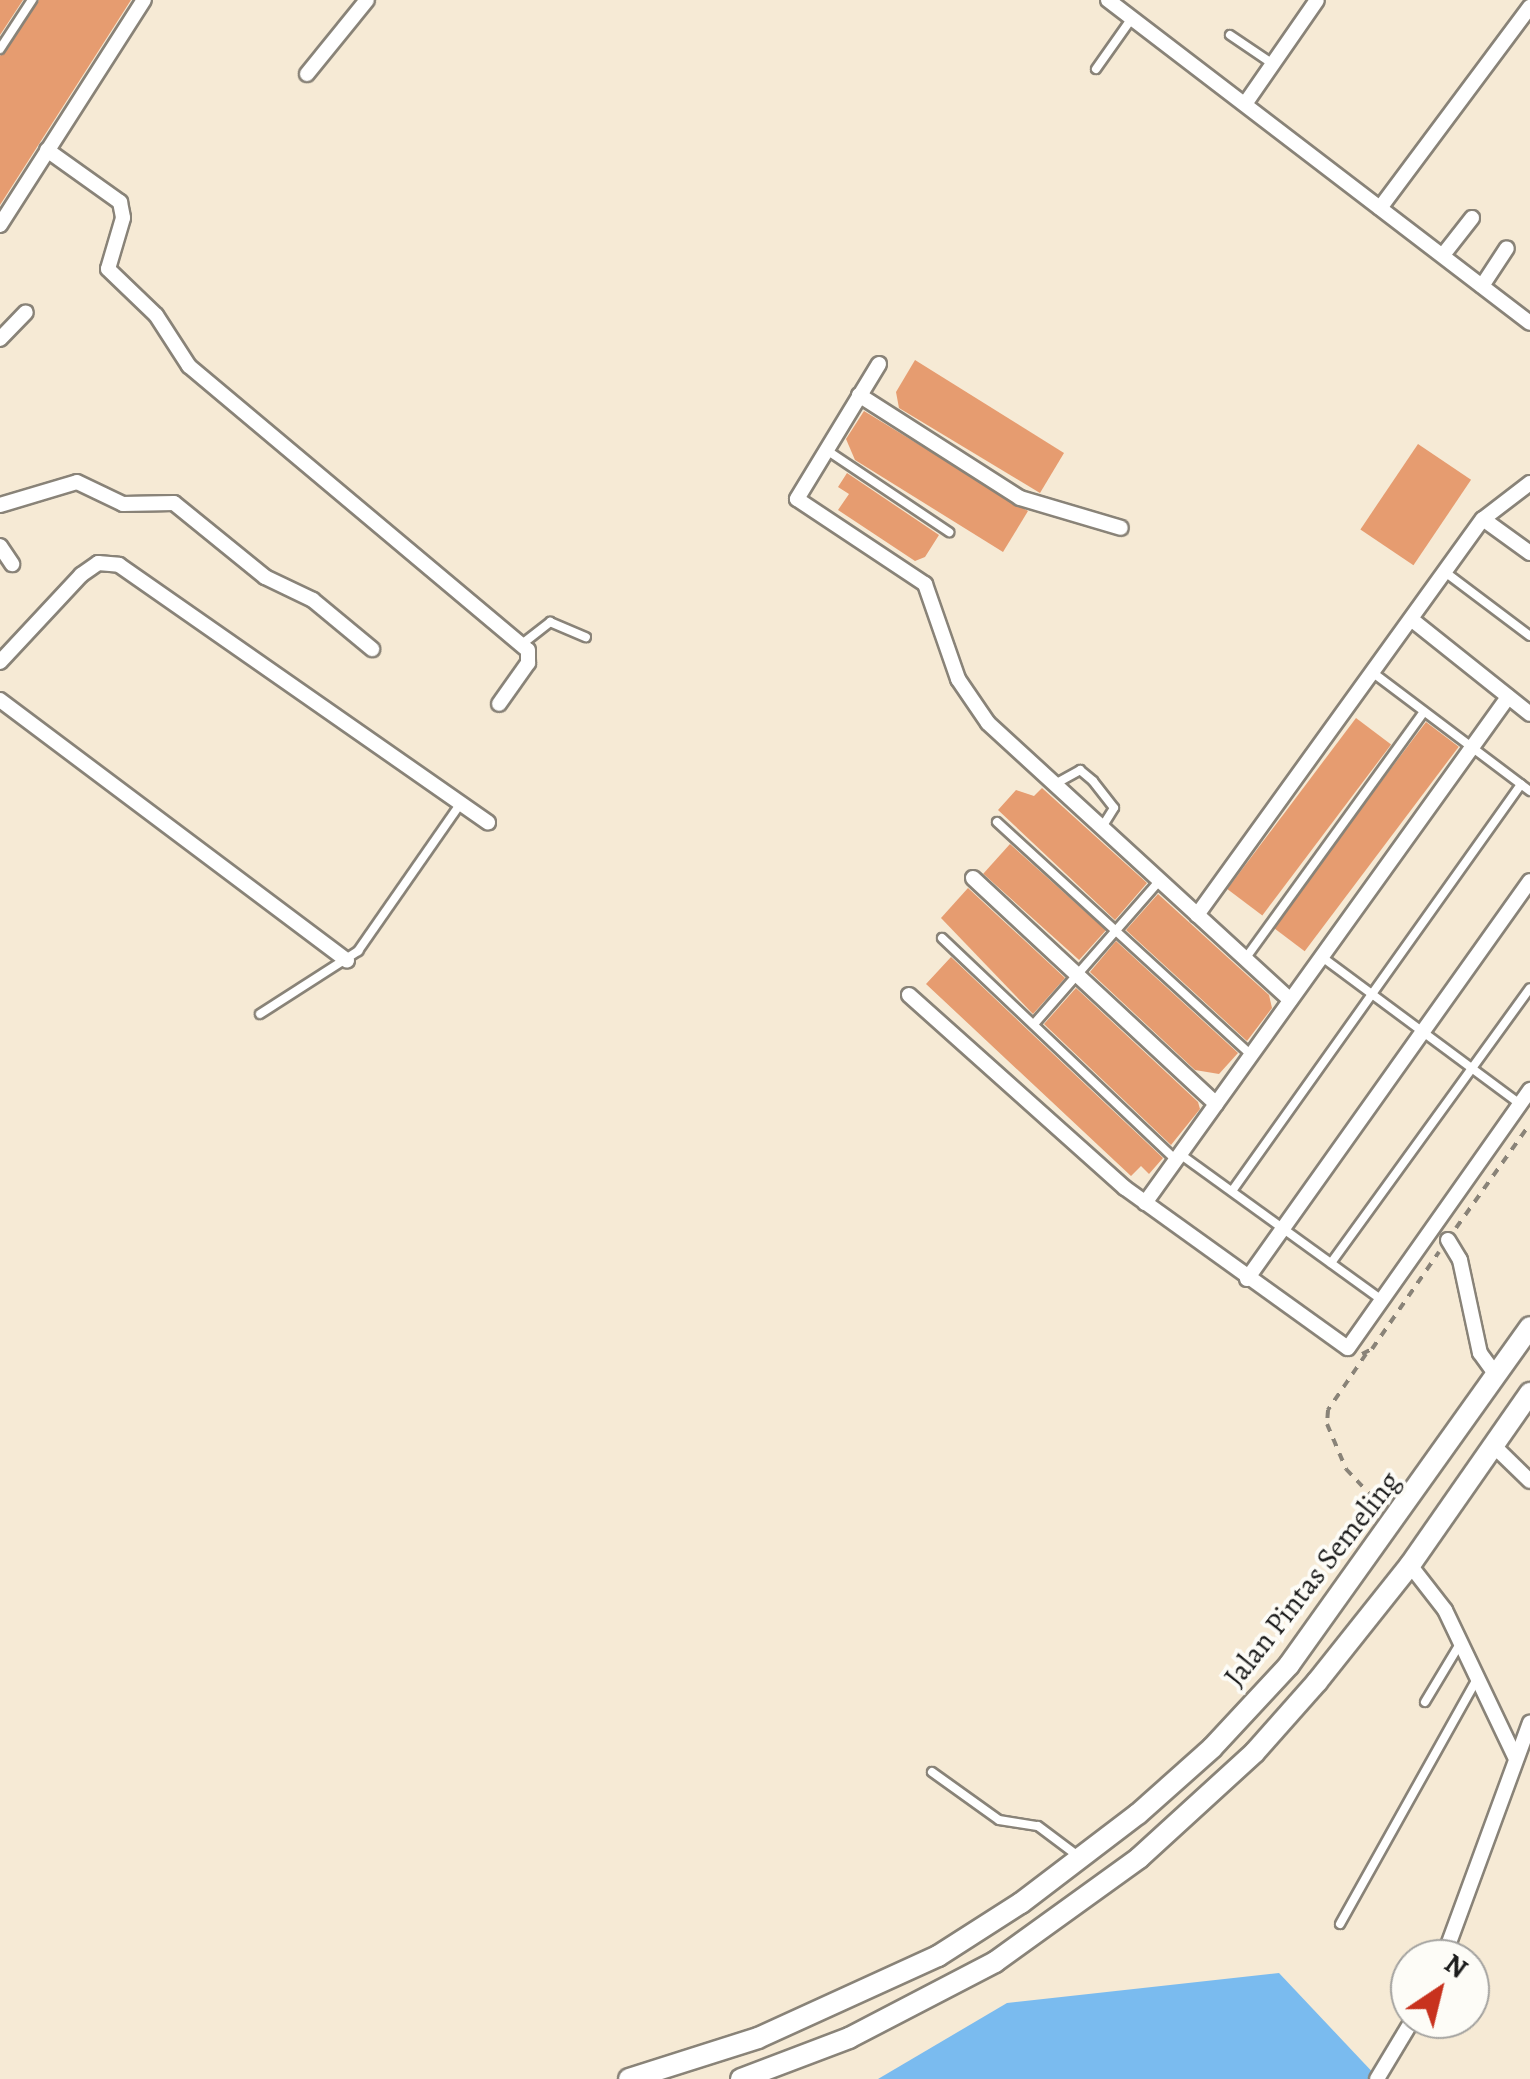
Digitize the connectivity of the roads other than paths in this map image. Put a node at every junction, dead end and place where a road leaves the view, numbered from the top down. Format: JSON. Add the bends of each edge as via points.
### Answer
{"nodes":[{"id":1,"x":32,"y":0,"type":"edge"},
{"id":2,"x":144,"y":0,"type":"edge"},
{"id":3,"x":366,"y":0,"type":"edge"},
{"id":4,"x":1108,"y":0,"type":"edge"},
{"id":5,"x":1317,"y":0,"type":"edge"},
{"id":6,"x":1530,"y":7,"type":"edge"},
{"id":7,"x":1132,"y":18,"type":"junction"},
{"id":8,"x":1230,"y":35,"type":"dead end"},
{"id":9,"x":0,"y":49,"type":"edge"},
{"id":10,"x":1272,"y":64,"type":"junction"},
{"id":11,"x":1096,"y":69,"type":"dead end"},
{"id":12,"x":306,"y":74,"type":"dead end"},
{"id":13,"x":1245,"y":104,"type":"junction"},
{"id":14,"x":48,"y":150,"type":"junction"},
{"id":15,"x":1380,"y":208,"type":"junction"},
{"id":16,"x":1472,"y":218,"type":"dead end"},
{"id":17,"x":0,"y":225,"type":"edge"},
{"id":18,"x":1507,"y":248,"type":"dead end"},
{"id":19,"x":1443,"y":255,"type":"junction"},
{"id":20,"x":1482,"y":286,"type":"junction"},
{"id":21,"x":26,"y":312,"type":"dead end"},
{"id":22,"x":1529,"y":322,"type":"edge"},
{"id":23,"x":0,"y":339,"type":"edge"},
{"id":24,"x":879,"y":364,"type":"dead end"},
{"id":25,"x":860,"y":395,"type":"junction"},
{"id":26,"x":824,"y":448,"type":"junction"},
{"id":27,"x":1530,"y":483,"type":"edge"},
{"id":28,"x":0,"y":505,"type":"edge"},
{"id":29,"x":1483,"y":519,"type":"junction"},
{"id":30,"x":1121,"y":528,"type":"dead end"},
{"id":31,"x":949,"y":532,"type":"dead end"},
{"id":32,"x":0,"y":546,"type":"edge"},
{"id":33,"x":1530,"y":553,"type":"edge"},
{"id":34,"x":12,"y":564,"type":"dead end"},
{"id":35,"x":1444,"y":572,"type":"junction"},
{"id":36,"x":1411,"y":619,"type":"junction"},
{"id":37,"x":1530,"y":636,"type":"edge"},
{"id":38,"x":586,"y":637,"type":"dead end"},
{"id":39,"x":522,"y":644,"type":"junction"},
{"id":40,"x":372,"y":649,"type":"dead end"},
{"id":41,"x":0,"y":662,"type":"edge"},
{"id":42,"x":1372,"y":672,"type":"junction"},
{"id":43,"x":1508,"y":698,"type":"junction"},
{"id":44,"x":0,"y":700,"type":"edge"},
{"id":45,"x":499,"y":704,"type":"dead end"},
{"id":46,"x":1424,"y":712,"type":"junction"},
{"id":47,"x":1530,"y":714,"type":"edge"},
{"id":48,"x":1472,"y":748,"type":"junction"},
{"id":49,"x":1055,"y":784,"type":"junction"},
{"id":50,"x":1521,"y":784,"type":"junction"},
{"id":51,"x":1530,"y":792,"type":"edge"},
{"id":52,"x":461,"y":803,"type":"junction"},
{"id":53,"x":488,"y":822,"type":"dead end"},
{"id":54,"x":998,"y":822,"type":"dead end"},
{"id":55,"x":1102,"y":828,"type":"junction"},
{"id":56,"x":972,"y":878,"type":"dead end"},
{"id":57,"x":1159,"y":880,"type":"junction"},
{"id":58,"x":1530,"y":881,"type":"edge"},
{"id":59,"x":1197,"y":915,"type":"junction"},
{"id":60,"x":1115,"y":930,"type":"junction"},
{"id":61,"x":942,"y":938,"type":"dead end"},
{"id":62,"x":1322,"y":956,"type":"junction"},
{"id":63,"x":1245,"y":959,"type":"junction"},
{"id":64,"x":346,"y":961,"type":"junction"},
{"id":65,"x":1075,"y":975,"type":"junction"},
{"id":66,"x":1530,"y":988,"type":"edge"},
{"id":67,"x":908,"y":995,"type":"dead end"},
{"id":68,"x":1372,"y":995,"type":"junction"},
{"id":69,"x":1290,"y":1000,"type":"junction"},
{"id":70,"x":260,"y":1014,"type":"dead end"},
{"id":71,"x":1034,"y":1024,"type":"junction"},
{"id":72,"x":1422,"y":1033,"type":"junction"},
{"id":73,"x":1251,"y":1055,"type":"junction"},
{"id":74,"x":1472,"y":1069,"type":"junction"},
{"id":75,"x":1530,"y":1090,"type":"edge"},
{"id":76,"x":1216,"y":1104,"type":"junction"},
{"id":77,"x":1520,"y":1104,"type":"junction"},
{"id":78,"x":1178,"y":1157,"type":"junction"},
{"id":79,"x":1232,"y":1191,"type":"junction"},
{"id":80,"x":1145,"y":1203,"type":"junction"},
{"id":81,"x":1283,"y":1228,"type":"junction"},
{"id":82,"x":1448,"y":1240,"type":"dead end"},
{"id":83,"x":1331,"y":1263,"type":"junction"},
{"id":84,"x":1247,"y":1278,"type":"junction"},
{"id":85,"x":1382,"y":1300,"type":"junction"},
{"id":86,"x":1530,"y":1327,"type":"edge"},
{"id":87,"x":1497,"y":1376,"type":"junction"},
{"id":88,"x":1530,"y":1393,"type":"edge"},
{"id":89,"x":1494,"y":1446,"type":"junction"},
{"id":90,"x":1530,"y":1481,"type":"edge"},
{"id":91,"x":1410,"y":1565,"type":"junction"},
{"id":92,"x":1461,"y":1642,"type":"junction"},
{"id":93,"x":1477,"y":1679,"type":"junction"},
{"id":94,"x":1425,"y":1702,"type":"dead end"},
{"id":95,"x":1530,"y":1723,"type":"edge"},
{"id":96,"x":1516,"y":1759,"type":"junction"},
{"id":97,"x":932,"y":1772,"type":"dead end"},
{"id":98,"x":1082,"y":1860,"type":"junction"},
{"id":99,"x":1340,"y":1924,"type":"dead end"},
{"id":100,"x":1450,"y":1939,"type":"edge"},
{"id":101,"x":1401,"y":2039,"type":"edge"},
{"id":102,"x":630,"y":2079,"type":"edge"},
{"id":103,"x":741,"y":2079,"type":"edge"},
{"id":104,"x":1378,"y":2079,"type":"edge"}],
"edges":[{"from":1,"to":9,"type":"lane"},
{"from":2,"to":14,"type":"street"},
{"from":3,"to":12,"type":"street"},
{"from":4,"to":7,"type":"street"},
{"from":5,"to":10,"type":"street"},
{"from":6,"to":15,"type":"street"},
{"from":7,"to":11,"type":"lane"},
{"from":7,"to":13,"type":"street"},
{"from":8,"to":10,"type":"lane"},
{"from":10,"to":13,"type":"street"},
{"from":13,"to":15,"type":"street"},
{"from":14,"to":17,"type":"street"},
{"from":14,"to":39,"type":"street","via":[[120,202],[122,229],[108,269],[156,316],[190,366]]},
{"from":15,"to":19,"type":"street"},
{"from":16,"to":19,"type":"street"},
{"from":18,"to":20,"type":"street"},
{"from":19,"to":20,"type":"street"},
{"from":20,"to":22,"type":"street"},
{"from":21,"to":23,"type":"street"},
{"from":24,"to":25,"type":"street"},
{"from":25,"to":26,"type":"street"},
{"from":25,"to":30,"type":"street","via":[[1020,498]]},
{"from":26,"to":31,"type":"lane"},
{"from":26,"to":49,"type":"street","via":[[798,499],[925,584],[966,695]]},
{"from":27,"to":29,"type":"street"},
{"from":28,"to":40,"type":"street","via":[[77,482],[123,504],[174,504],[265,577],[312,600]]},
{"from":29,"to":33,"type":"street"},
{"from":29,"to":35,"type":"street"},
{"from":32,"to":34,"type":"street"},
{"from":35,"to":36,"type":"street"},
{"from":35,"to":37,"type":"lane"},
{"from":36,"to":42,"type":"street"},
{"from":36,"to":43,"type":"street"},
{"from":38,"to":39,"type":"lane","via":[[550,622]]},
{"from":39,"to":45,"type":"street","via":[[528,662]]},
{"from":41,"to":52,"type":"street","via":[[81,574],[98,563],[118,565]]},
{"from":42,"to":46,"type":"lane"},
{"from":42,"to":59,"type":"street"},
{"from":43,"to":47,"type":"street"},
{"from":43,"to":48,"type":"street"},
{"from":44,"to":64,"type":"street"},
{"from":46,"to":48,"type":"lane"},
{"from":46,"to":63,"type":"lane"},
{"from":48,"to":50,"type":"lane"},
{"from":48,"to":62,"type":"street"},
{"from":49,"to":55,"type":"street"},
{"from":49,"to":55,"type":"lane","via":[[1080,770],[1094,781],[1114,808]]},
{"from":50,"to":51,"type":"lane"},
{"from":50,"to":68,"type":"lane"},
{"from":52,"to":53,"type":"street"},
{"from":52,"to":64,"type":"lane"},
{"from":54,"to":60,"type":"lane"},
{"from":55,"to":57,"type":"street"},
{"from":56,"to":65,"type":"street"},
{"from":57,"to":59,"type":"street"},
{"from":57,"to":60,"type":"lane"},
{"from":58,"to":72,"type":"street"},
{"from":59,"to":63,"type":"street"},
{"from":60,"to":65,"type":"lane"},
{"from":60,"to":73,"type":"lane"},
{"from":61,"to":71,"type":"lane"},
{"from":62,"to":68,"type":"lane"},
{"from":62,"to":69,"type":"street"},
{"from":63,"to":69,"type":"street"},
{"from":64,"to":70,"type":"lane"},
{"from":65,"to":71,"type":"lane"},
{"from":65,"to":76,"type":"street"},
{"from":66,"to":74,"type":"lane"},
{"from":67,"to":80,"type":"street"},
{"from":68,"to":72,"type":"lane"},
{"from":68,"to":79,"type":"lane"},
{"from":69,"to":73,"type":"street"},
{"from":71,"to":78,"type":"lane"},
{"from":72,"to":74,"type":"lane"},
{"from":72,"to":81,"type":"street"},
{"from":73,"to":76,"type":"street"},
{"from":74,"to":77,"type":"lane"},
{"from":74,"to":83,"type":"lane"},
{"from":75,"to":77,"type":"street"},
{"from":76,"to":78,"type":"street"},
{"from":77,"to":85,"type":"street"},
{"from":78,"to":79,"type":"lane"},
{"from":78,"to":80,"type":"street"},
{"from":79,"to":81,"type":"lane"},
{"from":80,"to":84,"type":"street"},
{"from":81,"to":83,"type":"lane"},
{"from":81,"to":84,"type":"street"},
{"from":82,"to":87,"type":"street","via":[[1460,1260],[1480,1353]]},
{"from":83,"to":85,"type":"lane"},
{"from":84,"to":85,"type":"street","via":[[1348,1348]]},
{"from":86,"to":87,"type":"main road","name":"Jalan Pintas Semeling"},
{"from":87,"to":98,"type":"main road","name":"Jalan Pintas Semeling","via":[[1398,1520],[1265,1693],[1187,1771]]},
{"from":88,"to":89,"type":"main road"},
{"from":89,"to":90,"type":"street"},
{"from":89,"to":91,"type":"main road"},
{"from":91,"to":92,"type":"street"},
{"from":91,"to":103,"type":"main road","via":[[1255,1752],[1103,1888],[995,1962],[907,2010]]},
{"from":92,"to":93,"type":"street"},
{"from":92,"to":94,"type":"lane"},
{"from":93,"to":96,"type":"street"},
{"from":93,"to":99,"type":"lane"},
{"from":95,"to":96,"type":"street"},
{"from":96,"to":100,"type":"street"},
{"from":97,"to":98,"type":"lane","via":[[999,1820],[1038,1826]]},
{"from":98,"to":102,"type":"main road","name":"Jalan Pintas Semeling","via":[[978,1932],[845,2003]]},
{"from":101,"to":104,"type":"street"}]}
